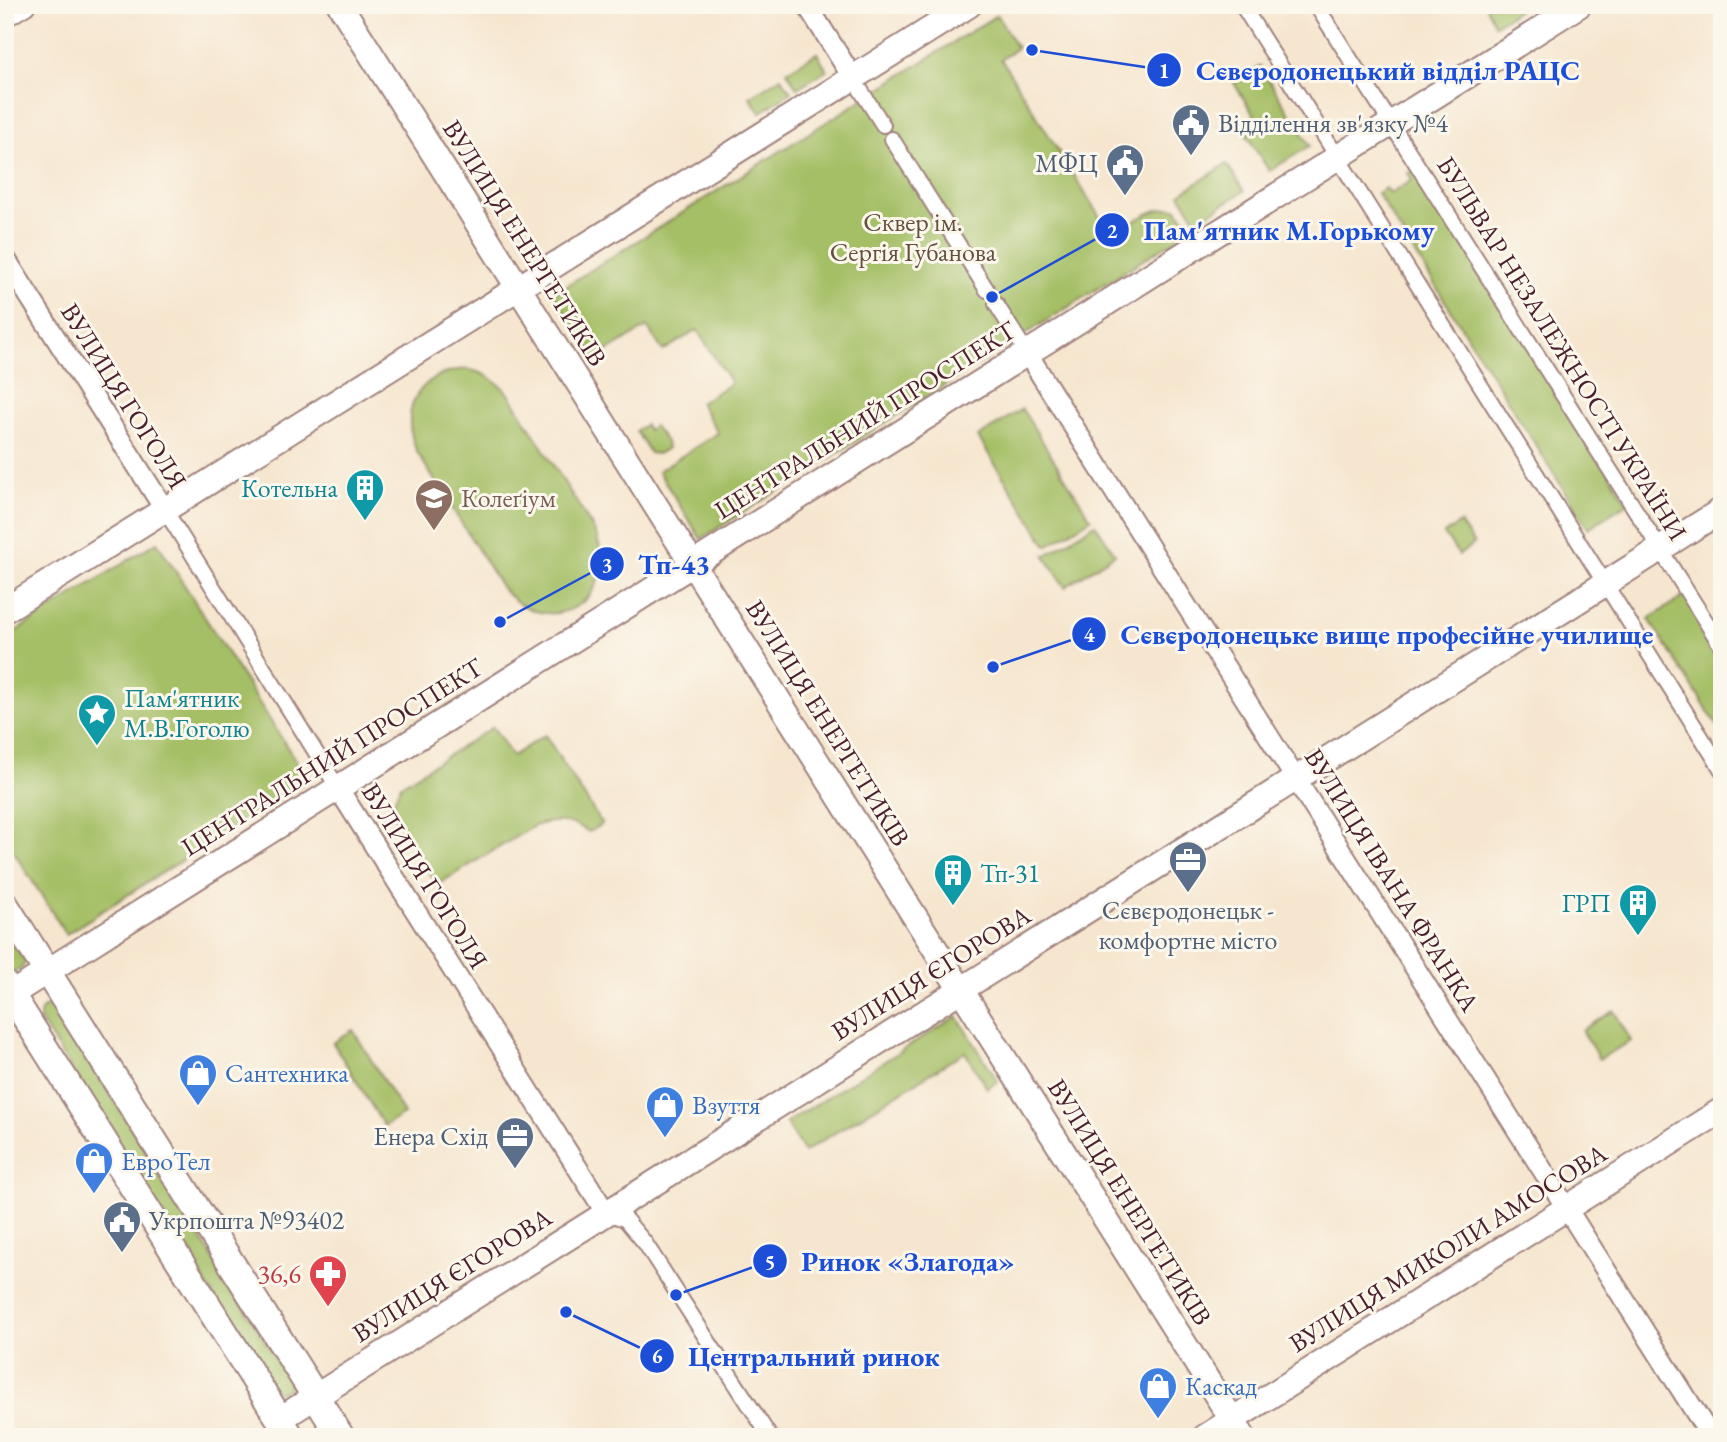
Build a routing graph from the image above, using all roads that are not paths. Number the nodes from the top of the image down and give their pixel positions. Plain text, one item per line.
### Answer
1 (24, 5) edge
2 (340, 5) edge
3 (807, 5) edge
4 (968, 5) edge
5 (1242, 5) edge
6 (1316, 5) edge
7 (1578, 5) edge
8 (5, 18) edge
9 (853, 78) junction
10 (1391, 124) junction
11 (883, 125) dead end
12 (891, 139) dead end
13 (1336, 158) junction
14 (5, 258) edge
15 (518, 288) junction
16 (987, 290) dead end
17 (996, 304) dead end
18 (1027, 353) junction
19 (164, 510) junction
20 (1722, 510) edge
21 (1660, 549) junction
22 (692, 564) junction
23 (1604, 584) junction
24 (5, 610) edge
25 (1722, 647) edge
26 (1722, 770) edge
27 (1296, 778) junction
28 (338, 788) junction
29 (5, 905) edge
30 (48, 971) junction
31 (961, 990) junction
32 (7, 993) edge
33 (1722, 1110) edge
34 (1568, 1208) junction
35 (606, 1213) junction
36 (316, 1396) junction
37 (285, 1428) edge
38 (1238, 1428) edge
39 (341, 1437) edge
40 (770, 1437) edge
41 (1205, 1437) edge
42 (1711, 1437) edge

1 - 8 street
2 - 15 street, ВУЛИЦЯ ЕНЕРГЕТИКІВ
3 - 9 street
4 - 9 street
5 - 13 street
6 - 10 street, БУЛЬВАР НЕЗАЛЕЖНОСТІ УКРАЇНИ
7 - 10 street, ЦЕНТРАЛЬНИЙ ПРОСПЕКТ
9 - 11 street
9 - 15 street
10 - 13 street, ЦЕНТРАЛЬНИЙ ПРОСПЕКТ
10 - 21 street, БУЛЬВАР НЕЗАЛЕЖНОСТІ УКРАЇНИ
12 - 16 street
13 - 18 street, ЦЕНТРАЛЬНИЙ ПРОСПЕКТ
13 - 23 street
14 - 19 street, ВУЛИЦЯ ГОГОЛЯ
15 - 19 street
15 - 22 street, ВУЛИЦЯ ЕНЕРГЕТИКІВ
17 - 18 street
18 - 22 street, ЦЕНТРАЛЬНИЙ ПРОСПЕКТ
18 - 27 street, ВУЛИЦЯ ІВАНА ФРАНКА
19 - 24 street
19 - 28 street, ВУЛИЦЯ ГОГОЛЯ
20 - 21 street, ВУЛИЦЯ ЄГОРОВА
21 - 23 street, ВУЛИЦЯ ЄГОРОВА
21 - 25 street, БУЛЬВАР НЕЗАЛЕЖНОСТІ УКРАЇНИ
22 - 28 street, ЦЕНТРАЛЬНИЙ ПРОСПЕКТ
22 - 31 street, ВУЛИЦЯ ЕНЕРГЕТИКІВ
23 - 26 street
23 - 27 street, ВУЛИЦЯ ЄГОРОВА
27 - 31 street, ВУЛИЦЯ ЄГОРОВА
27 - 34 street, ВУЛИЦЯ ІВАНА ФРАНКА
28 - 30 street, ЦЕНТРАЛЬНИЙ ПРОСПЕКТ
28 - 35 street, ВУЛИЦЯ ГОГОЛЯ
29 - 30 main road
30 - 32 street, ЦЕНТРАЛЬНИЙ ПРОСПЕКТ
30 - 36 main road
31 - 35 street, ВУЛИЦЯ ЄГОРОВА
31 - 38 street, ВУЛИЦЯ ЕНЕРГЕТИКІВ
32 - 37 main road
33 - 34 street, ВУЛИЦЯ МИКОЛИ АМОСОВА
34 - 38 street, ВУЛИЦЯ МИКОЛИ АМОСОВА
34 - 42 street, ВУЛИЦЯ ІВАНА ФРАНКА
35 - 36 street, ВУЛИЦЯ ЄГОРОВА
35 - 40 street, ВУЛИЦЯ ГОГОЛЯ
36 - 37 street, ВУЛИЦЯ ЄГОРОВА
36 - 39 main road
38 - 41 street, ВУЛИЦЯ МИКОЛИ АМОСОВА

